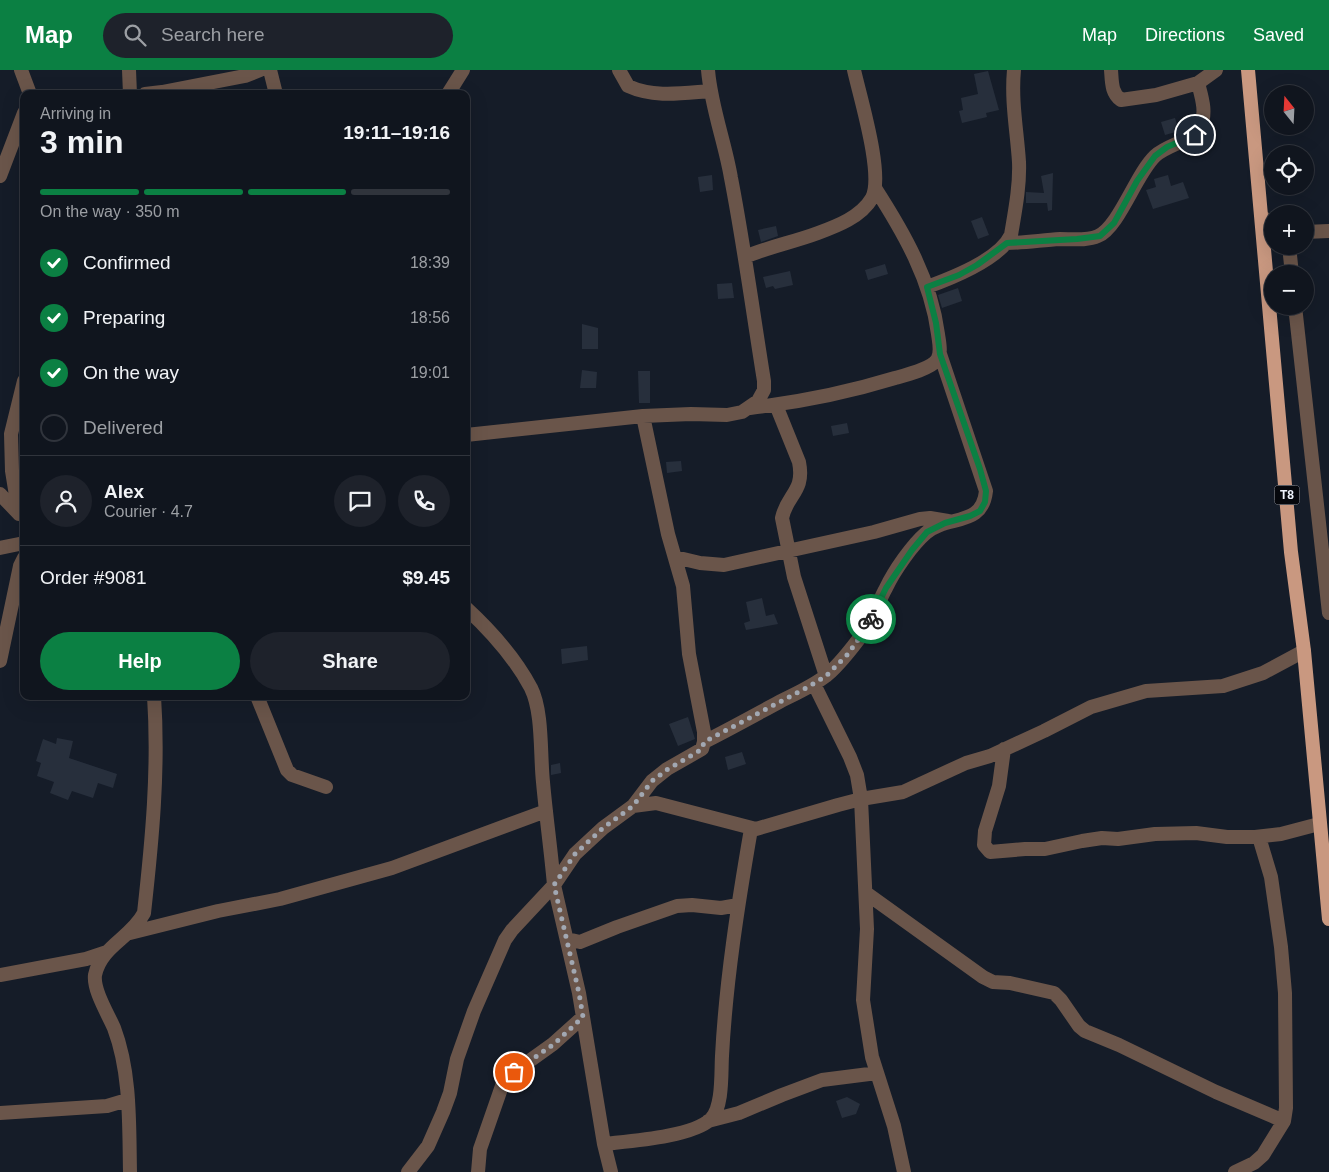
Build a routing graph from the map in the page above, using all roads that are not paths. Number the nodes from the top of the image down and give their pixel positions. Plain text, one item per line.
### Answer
1 (21, 70) edge
2 (130, 70) edge
3 (260, 70) edge
4 (270, 70) edge
5 (463, 70) edge
6 (619, 70) edge
7 (708, 70) edge
8 (854, 70) edge
9 (1014, 70) edge
10 (1111, 70) edge
11 (1216, 70) edge
12 (1248, 70) edge
13 (1198, 83) junction
14 (28, 90) edge
15 (130, 90) edge
16 (172, 90) edge
17 (275, 90) edge
18 (450, 90) edge
19 (710, 91) junction
20 (20, 124) edge
21 (0, 176) edge
22 (875, 188) junction
23 (1265, 205) edge
24 (1329, 231) edge
25 (1314, 232) edge
26 (1007, 243) junction
27 (1270, 255) edge
28 (745, 257) junction
29 (927, 287) junction
30 (1296, 315) edge
31 (940, 354) junction
32 (20, 397) edge
33 (776, 405) junction
34 (750, 408) junction
35 (644, 416) junction
36 (470, 435) edge
37 (0, 494) edge
38 (20, 510) edge
39 (20, 514) edge
40 (955, 521) junction
41 (20, 544) edge
42 (0, 548) edge
43 (789, 550) junction
44 (1326, 551) edge
45 (676, 557) junction
46 (20, 566) edge
47 (470, 612) edge
48 (1329, 613) edge
49 (1304, 651) junction
50 (0, 661) edge
51 (826, 676) junction
52 (814, 684) junction
53 (154, 700) edge
54 (259, 700) edge
55 (704, 742) junction
56 (1004, 749) junction
57 (326, 787) dead end
58 (861, 799) junction
59 (633, 806) junction
60 (546, 811) junction
61 (1319, 824) junction
62 (751, 829) junction
63 (1259, 837) junction
64 (554, 885) junction
65 (866, 893) junction
66 (738, 905) junction
67 (1329, 919) edge
68 (128, 934) junction
69 (567, 939) junction
70 (107, 952) junction
71 (0, 975) edge
72 (583, 1017) junction
73 (877, 1072) junction
74 (127, 1100) junction
75 (0, 1114) edge
76 (708, 1121) junction
77 (1284, 1121) junction
78 (604, 1144) junction
79 (130, 1172) edge
80 (408, 1172) edge
81 (478, 1172) edge
82 (611, 1172) edge
83 (904, 1172) edge
84 (1234, 1172) edge

1 - 14 street
2 - 15 street
3 - 16 street
4 - 17 street
5 - 18 street
6 - 19 street
7 - 19 street
8 - 22 street
9 - 26 street
10 - 13 street
11 - 13 street
12 - 23 highway, T8
13 - 26 street
19 - 28 street
20 - 21 street
22 - 28 street
22 - 29 street
24 - 25 street
26 - 29 street
27 - 49 highway, T8
28 - 34 street
29 - 31 street
30 - 44 street
31 - 33 street
31 - 40 street
32 - 38 street
33 - 34 street
33 - 43 street
34 - 35 street
35 - 36 street
35 - 45 street
37 - 39 street
40 - 43 street
40 - 51 street
41 - 42 street
43 - 45 street
43 - 51 street
44 - 48 street
45 - 55 street
46 - 50 street
47 - 60 street
49 - 56 street
49 - 61 highway, T8
51 - 52 street
52 - 55 street
52 - 58 street
53 - 68 street
54 - 57 street
55 - 59 street
56 - 58 street
56 - 63 street
58 - 62 street
58 - 65 street
59 - 62 street
59 - 64 street
60 - 64 street
60 - 68 street
61 - 63 street
61 - 67 highway, T8
62 - 66 street
63 - 77 street
64 - 69 street
64 - 80 street
65 - 73 street
65 - 77 street
66 - 69 street
66 - 76 street
68 - 70 street
69 - 72 street
70 - 71 street
70 - 74 street
72 - 78 street
72 - 81 street
73 - 76 street
73 - 83 street
74 - 75 street
74 - 79 street
76 - 78 street
77 - 84 street
78 - 82 street

